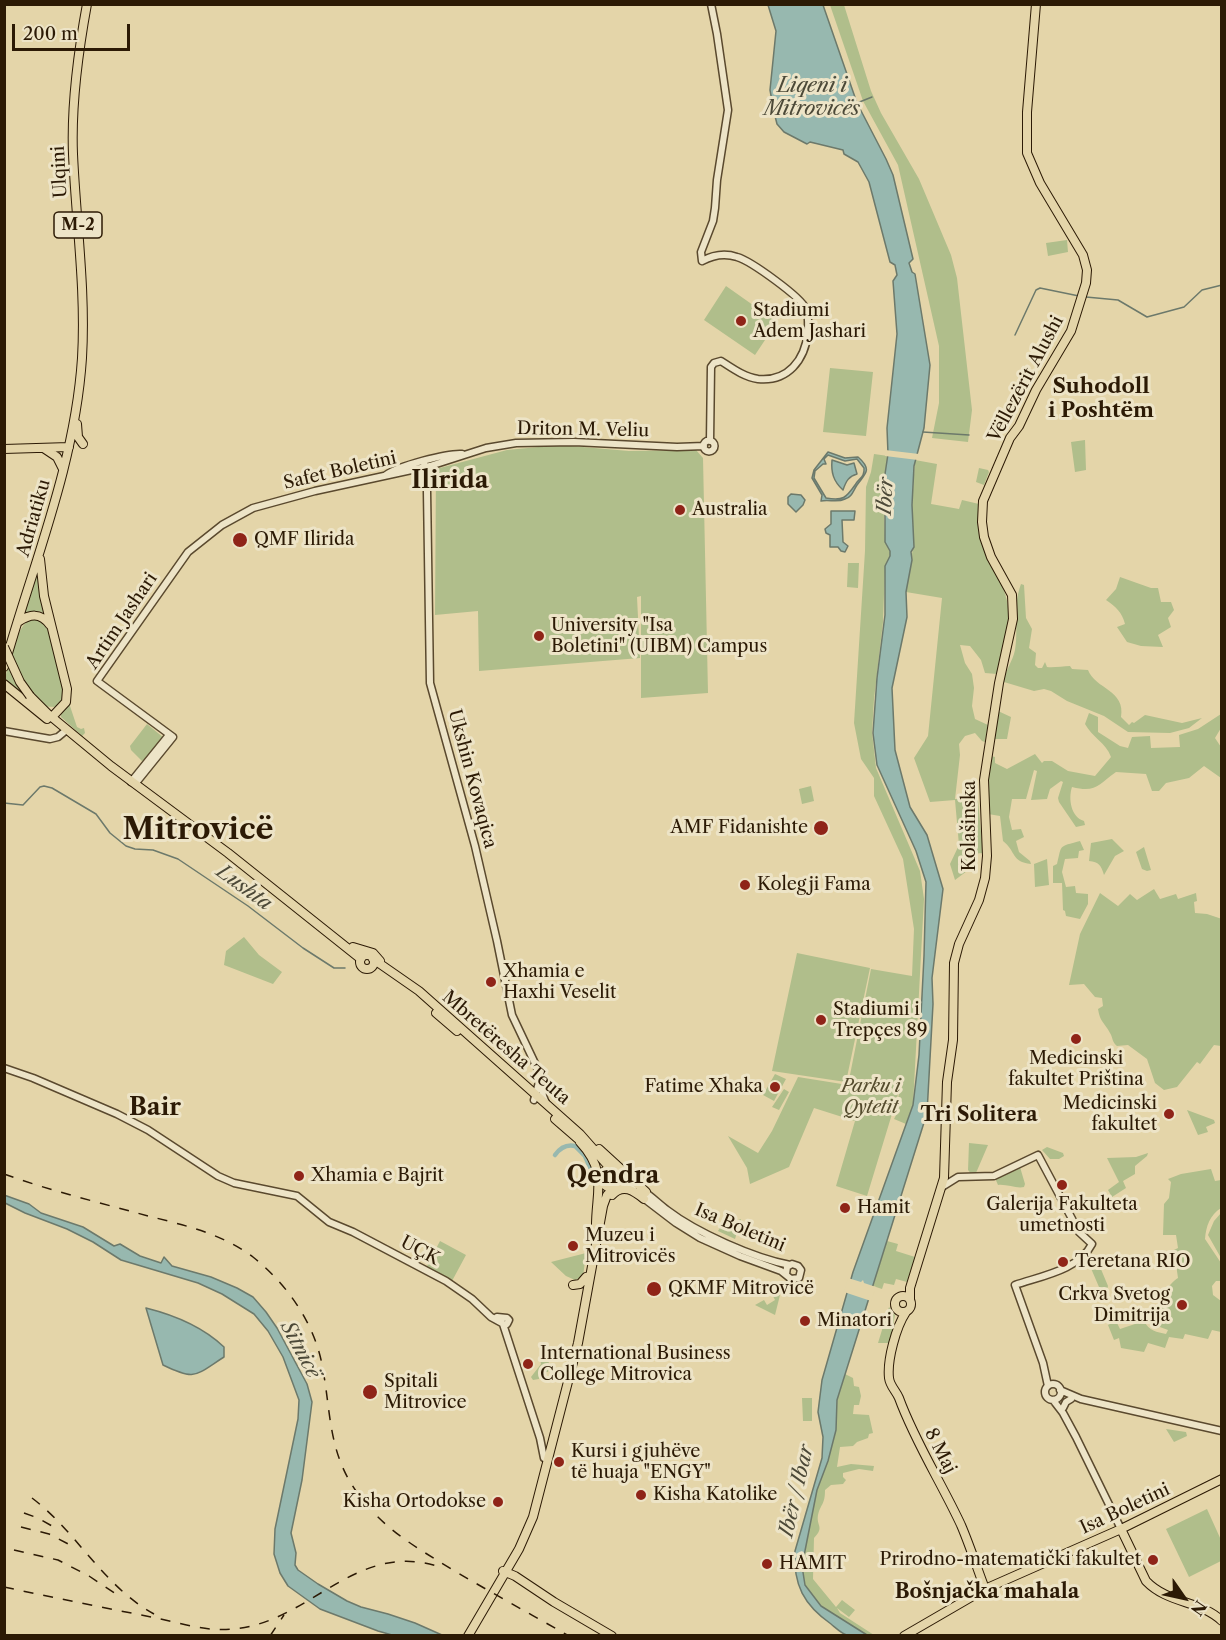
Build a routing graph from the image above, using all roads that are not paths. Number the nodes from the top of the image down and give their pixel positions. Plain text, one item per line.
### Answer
1 (87, 4) edge
2 (711, 4) edge
3 (1036, 4) edge
4 (76, 415) junction
5 (73, 429) junction
6 (83, 444) dead end
7 (48, 448) junction
8 (4, 449) edge
9 (68, 449) junction
10 (427, 463) junction
11 (63, 470) junction
12 (260, 506) joint
13 (39, 555) junction
14 (1012, 595) joint
15 (18, 622) junction
16 (52, 627) junction
17 (4, 647) edge
18 (4, 667) edge
19 (6, 686) edge
20 (61, 708) junction
21 (52, 717) junction
22 (64, 729) junction
23 (4, 731) edge
24 (87, 744) junction
25 (111, 766) junction
26 (134, 781) junction
27 (358, 954) junction
28 (372, 963) junction
29 (400, 976) junction
30 (537, 1066) junction
31 (4, 1068) edge
32 (539, 1083) junction
33 (525, 1085) junction
34 (535, 1098) junction
35 (546, 1104) junction
36 (575, 1137) junction
37 (585, 1139) junction
38 (613, 1149) dead end
39 (603, 1153) junction
40 (945, 1168) junction
41 (607, 1170) junction
42 (621, 1175) junction
43 (958, 1177) junction
44 (605, 1185) junction
45 (617, 1186) junction
46 (942, 1187) junction
47 (645, 1196) junction
48 (597, 1230) junction
49 (790, 1265) junction
50 (786, 1274) junction
51 (586, 1277) junction
52 (573, 1285) dead end
53 (906, 1298) junction
54 (896, 1309) junction
55 (906, 1312) junction
56 (899, 1323) junction
57 (1045, 1368) junction
58 (1048, 1386) junction
59 (1057, 1394) junction
60 (1071, 1399) junction
61 (1081, 1399) junction
62 (1063, 1411) junction
63 (1221, 1431) edge
64 (552, 1437) junction
65 (540, 1438) junction
66 (544, 1458) junction
67 (1221, 1479) edge
68 (1121, 1529) junction
69 (506, 1575) junction
70 (985, 1589) junction
71 (491, 1592) junction
72 (1221, 1621) edge
73 (463, 1635) edge
74 (468, 1635) edge
75 (612, 1635) edge
76 (904, 1635) edge

1 - 4 main road, Ulqini / M-2
2 - 10 street, Driton M. Veliu
3 - 14 main road, Vëllezërit Alushi
4 - 5 main road, Ulqini / M-2
4 - 6 main road
5 - 7 main road
5 - 9 main road, Ulqini / M-2
7 - 8 main road
7 - 9 main road
7 - 11 main road
9 - 11 main road, Adriatiku / M-2
10 - 12 street, Safet Boletini
10 - 30 street, Ukshin Kovaqica
11 - 13 main road, Adriatiku / M-2
12 - 26 street, Artim Jashari
13 - 15 main road, Adriatiku / M-2
13 - 16 main road
14 - 40 main road, Kolašinska
15 - 16 main road
15 - 18 main road, Adriatiku / M-2
16 - 20 main road
17 - 21 main road, bridge
19 - 22 main road
20 - 21 main road
20 - 22 main road
21 - 22 main road
22 - 23 street
22 - 24 main road
22 - 25 main road
24 - 25 main road
24 - 26 main road
25 - 26 main road
26 - 27 main road
27 - 28 main road
27 - 28 main road
27 - 29 main road
28 - 29 main road, Mbretëresha Teuta
28 - 34 main road, Mbretëresha Teuta
29 - 33 main road, Mbretëresha Teuta
30 - 32 street, Ukshin Kovaqica
30 - 35 street, Ukshin Kovaqica
31 - 65 street, UÇK
32 - 33 street
32 - 34 street, Ukshin Kovaqica
33 - 34 main road, Mbretëresha Teuta
34 - 35 main road, Mbretëresha Teuta
34 - 36 main road, Mbretëresha Teuta
35 - 37 main road, Mbretëresha Teuta
36 - 41 main road, Mbretëresha Teuta
36 - 48 main road
37 - 39 main road
37 - 41 main road, Mbretëresha Teuta
38 - 39 main road
39 - 47 main road
40 - 43 street
40 - 46 main road, Kolašinska
41 - 42 main road
41 - 44 main road
42 - 45 main road
42 - 47 street, Isa Boletini
43 - 46 street
43 - 57 street
44 - 45 main road
44 - 48 main road
45 - 47 street, Isa Boletini
45 - 48 main road
46 - 53 main road, Kolašinska
47 - 48 main road
47 - 49 street, Isa Boletini
47 - 50 street, Isa Boletini
48 - 51 main road
48 - 64 main road
49 - 50 street
49 - 50 street
51 - 52 main road
51 - 64 main road
53 - 54 main road
53 - 55 main road
54 - 55 main road
54 - 56 main road, 8 Maj
55 - 56 main road, 8 Maj
56 - 70 main road, 8 Maj
57 - 58 street
57 - 59 street
58 - 59 street
58 - 59 street
59 - 60 street
59 - 61 street
59 - 62 street
60 - 61 street
60 - 62 street
61 - 63 street
62 - 68 street
64 - 65 street
64 - 66 main road
64 - 69 main road
65 - 66 street
66 - 69 main road
67 - 68 main road, Isa Boletini
68 - 70 main road, Isa Boletini
68 - 72 main road
69 - 71 main road
69 - 75 main road
70 - 76 main road, Isa Boletini
71 - 73 main road
71 - 74 main road

